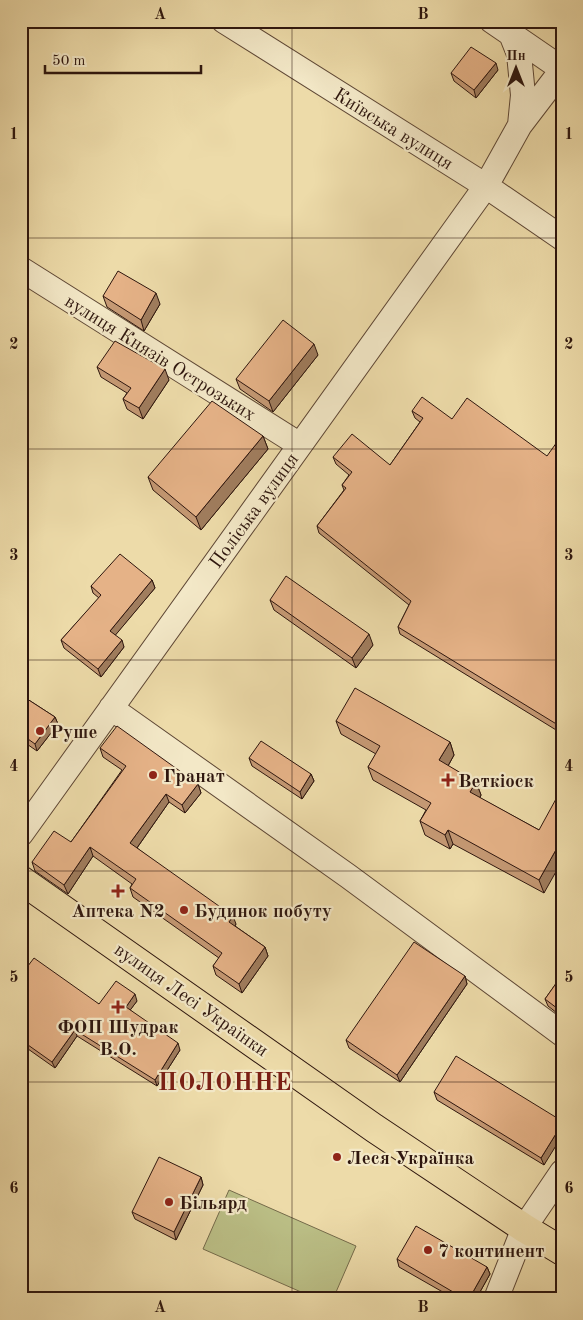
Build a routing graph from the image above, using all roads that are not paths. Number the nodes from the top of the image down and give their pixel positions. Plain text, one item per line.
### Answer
1 (224, 21) edge
2 (502, 28) edge
3 (562, 69) edge
4 (520, 126) junction
5 (486, 186) junction
6 (562, 238) edge
7 (21, 269) edge
8 (300, 445) junction
9 (111, 708) junction
10 (21, 834) edge
11 (23, 885) edge
12 (562, 1034) edge
13 (562, 1172) edge
14 (524, 1228) junction
15 (562, 1251) edge
16 (496, 1299) edge

1 - 5 street, Київська вулиця
2 - 3 street
2 - 4 street
3 - 4 street
4 - 5 street, Поліська вулиця
5 - 6 street, Київська вулиця
5 - 8 street, Поліська вулиця
7 - 8 street, вулиця Князів Острозьких
8 - 9 street, Поліська вулиця
9 - 10 street, Поліська вулиця
9 - 12 street
11 - 14 main road, вулиця Лесі Українки
13 - 14 street
14 - 15 main road, вулиця Лесі Українки
14 - 16 street

